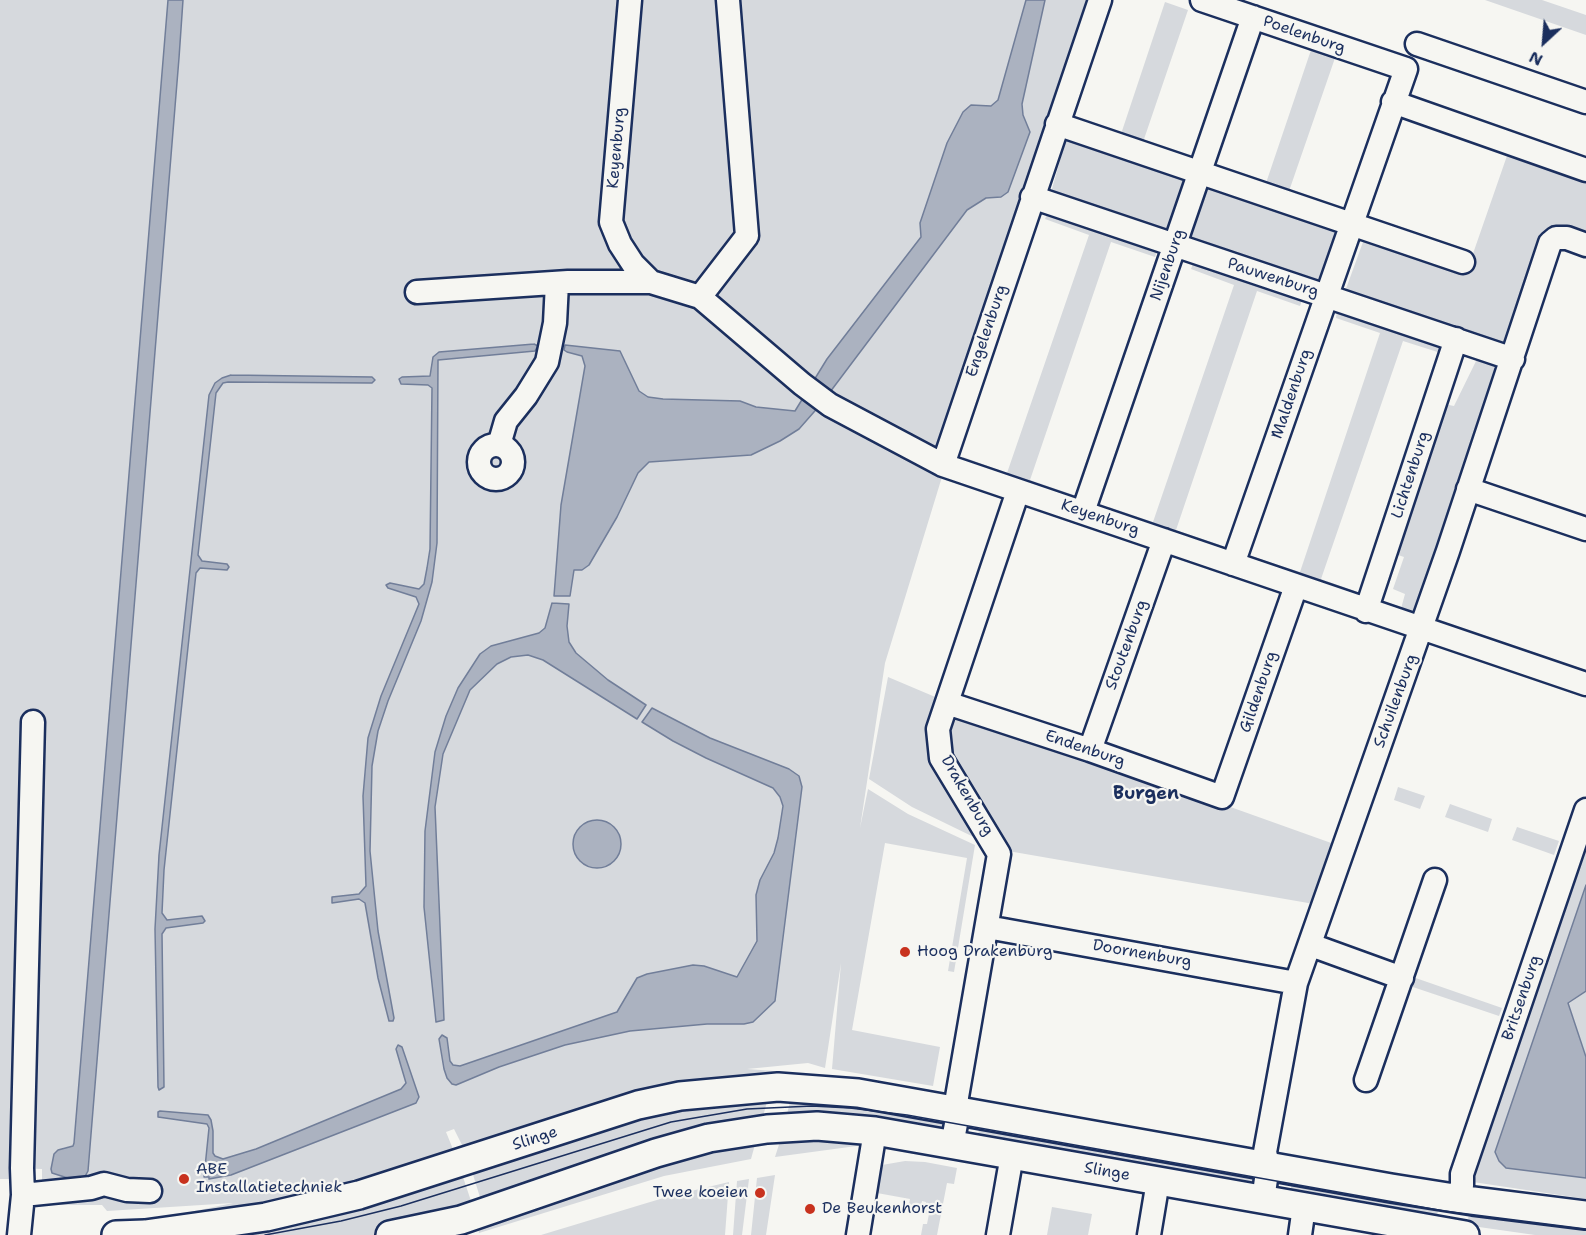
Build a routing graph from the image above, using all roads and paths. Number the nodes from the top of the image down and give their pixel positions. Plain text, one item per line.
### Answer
1 (630, 0) edge
2 (728, 0) edge
3 (1100, 0) edge
4 (1202, 0) edge
5 (1253, 17) junction
6 (1417, 44) dead end
7 (1406, 69) joint
8 (1393, 102) junction
9 (1586, 102) edge
10 (1057, 124) junction
11 (1586, 170) edge
12 (1200, 171) junction
13 (1032, 197) junction
14 (1351, 223) junction
15 (1586, 244) edge
16 (1175, 245) junction
17 (1463, 262) dead end
18 (651, 282) junction
19 (557, 283) junction
20 (417, 292) dead end
21 (1326, 296) junction
22 (699, 297) junction
23 (1456, 339) junction
24 (1513, 359) junction
25 (499, 445) dead end
26 (943, 465) junction
27 (1468, 489) junction
28 (1018, 491) junction
29 (1083, 512) junction
30 (1586, 529) edge
31 (1164, 540) junction
32 (1233, 564) junction
33 (1296, 586) junction
34 (1366, 610) junction
35 (1422, 628) junction
36 (1586, 684) edge
37 (947, 703) junction
38 (33, 722) dead end
39 (1090, 750) junction
40 (1222, 797) joint
41 (1586, 810) edge
42 (1435, 880) dead end
43 (987, 927) junction
44 (1311, 945) junction
45 (1402, 978) junction
46 (1296, 983) junction
47 (1366, 1080) dead end
48 (958, 1110) junction
49 (875, 1131) junction
50 (952, 1145) junction
51 (1012, 1155) junction
52 (1268, 1165) junction
53 (1158, 1181) junction
54 (150, 1191) dead end
55 (1458, 1192) junction
56 (23, 1196) junction
57 (1263, 1200) junction
58 (1304, 1207) junction
59 (1586, 1215) edge
60 (1371, 1227) edge
61 (464, 1228) edge
62 (1458, 1234) edge
63 (19, 1235) edge
64 (116, 1235) edge
65 (390, 1235) edge
66 (858, 1235) edge
67 (998, 1235) edge
68 (1149, 1235) edge
69 (1300, 1235) edge

1 - 18 street, Keyenburg
2 - 22 street
3 - 10 street
4 - 5 street, Poelenburg
5 - 7 street, Poelenburg
5 - 12 street, Nijenburg
6 - 9 street
7 - 8 street, Maldenburg
8 - 11 street
8 - 14 street, Maldenburg
10 - 12 street
10 - 13 street
12 - 14 street
12 - 16 street, Nijenburg
13 - 16 street, Pauwenburg
13 - 26 street, Engelenburg
14 - 17 street
14 - 21 street, Maldenburg
15 - 24 street, Schuilenburg
16 - 21 street, Pauwenburg
16 - 29 street, Nijenburg
18 - 19 street, Keyenburg
18 - 22 street, Keyenburg
19 - 20 street, Keyenburg
19 - 25 street
21 - 23 street, Pauwenburg
21 - 32 street, Maldenburg
22 - 26 street, Keyenburg
23 - 24 street, Pauwenburg
23 - 34 street, Lichtenburg
24 - 27 street, Schuilenburg
26 - 28 street, Keyenburg
27 - 30 street
27 - 35 street, Schuilenburg
28 - 29 street, Keyenburg
28 - 37 street, Drakenburg
29 - 31 street, Keyenburg
31 - 32 street, Keyenburg
31 - 39 street, Stoutenburg
32 - 33 street, Keyenburg
33 - 34 street, Keyenburg
33 - 40 street, Gildenburg
34 - 35 street, Keyenburg
35 - 36 street, Keyenburg
35 - 44 street, Schuilenburg
37 - 39 street, Endenburg
37 - 43 street, Drakenburg
38 - 56 street
39 - 40 street, Endenburg
41 - 55 street, Britsenburg
42 - 45 street
43 - 46 street, Doornenburg
43 - 48 street, Drakenburg
44 - 45 street
44 - 46 street, Schuilenburg
45 - 47 street
46 - 52 street, Schuilenburg
48 - 50 street
48 - 52 main road, Slinge
48 - 64 main road, Slinge
49 - 50 main road, Slinge
49 - 61 main road, Slinge
49 - 66 street
50 - 51 main road, Slinge
51 - 53 main road, Slinge
51 - 67 street
52 - 55 main road, Slinge
52 - 57 street
53 - 57 main road, Slinge
53 - 68 street
54 - 56 street
55 - 59 main road, Slinge
56 - 63 street
57 - 58 main road, Slinge
58 - 60 main road, Slinge
58 - 69 street
60 - 62 main road, Slinge
61 - 65 main road, Slinge

